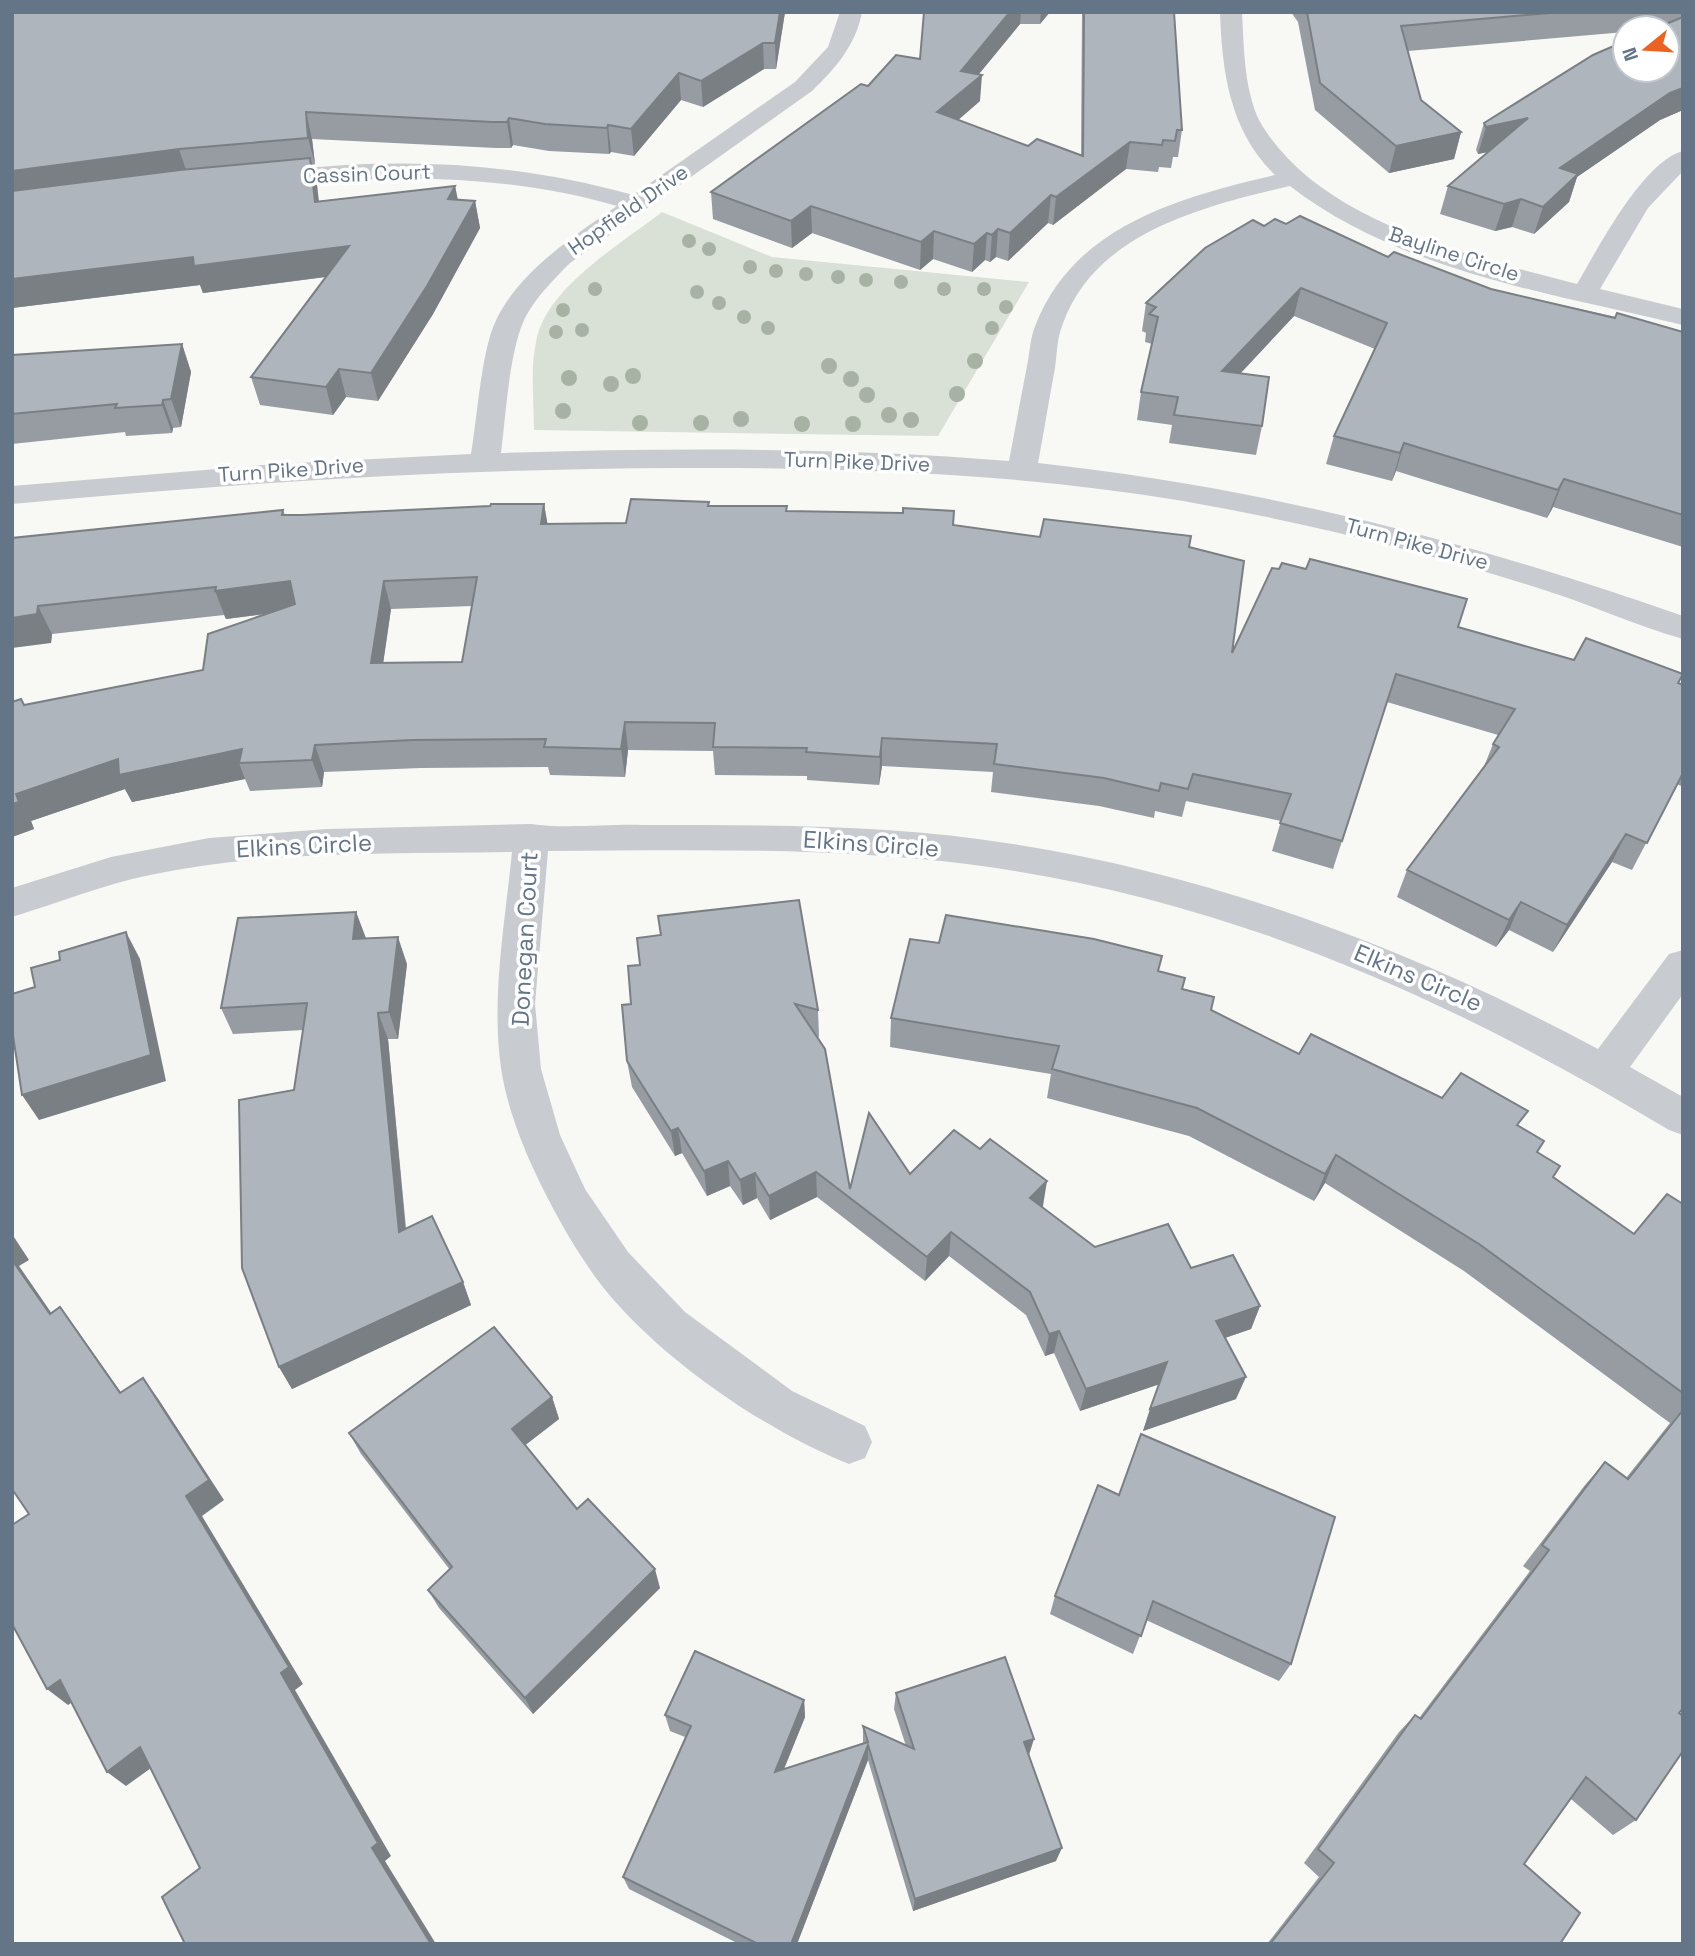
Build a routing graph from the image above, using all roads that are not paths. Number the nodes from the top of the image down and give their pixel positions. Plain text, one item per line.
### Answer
1 (851, 12) edge
2 (1231, 12) edge
3 (1683, 158) edge
4 (1294, 178) junction
5 (242, 182) edge
6 (636, 204) junction
7 (1586, 292) junction
8 (1683, 317) edge
9 (485, 461) junction
10 (1022, 471) junction
11 (12, 495) edge
12 (1683, 628) edge
13 (531, 838) junction
14 (12, 903) edge
15 (1683, 965) edge
16 (1605, 1070) junction
17 (1683, 1118) edge
18 (849, 1442) dead end

1 - 6 street, Hopfield Drive
2 - 4 street, Bayline Circle
3 - 7 street
4 - 7 street, Bayline Circle
4 - 10 street
5 - 6 street, Cassin Court
6 - 9 street, Hopfield Drive
7 - 8 street, Bayline Circle
9 - 10 street, Turn Pike Drive
9 - 11 street, Turn Pike Drive
10 - 12 street, Turn Pike Drive
13 - 14 street, Elkins Circle
13 - 16 street, Elkins Circle
13 - 18 street, Donegan Court
15 - 16 street
16 - 17 street, Elkins Circle

